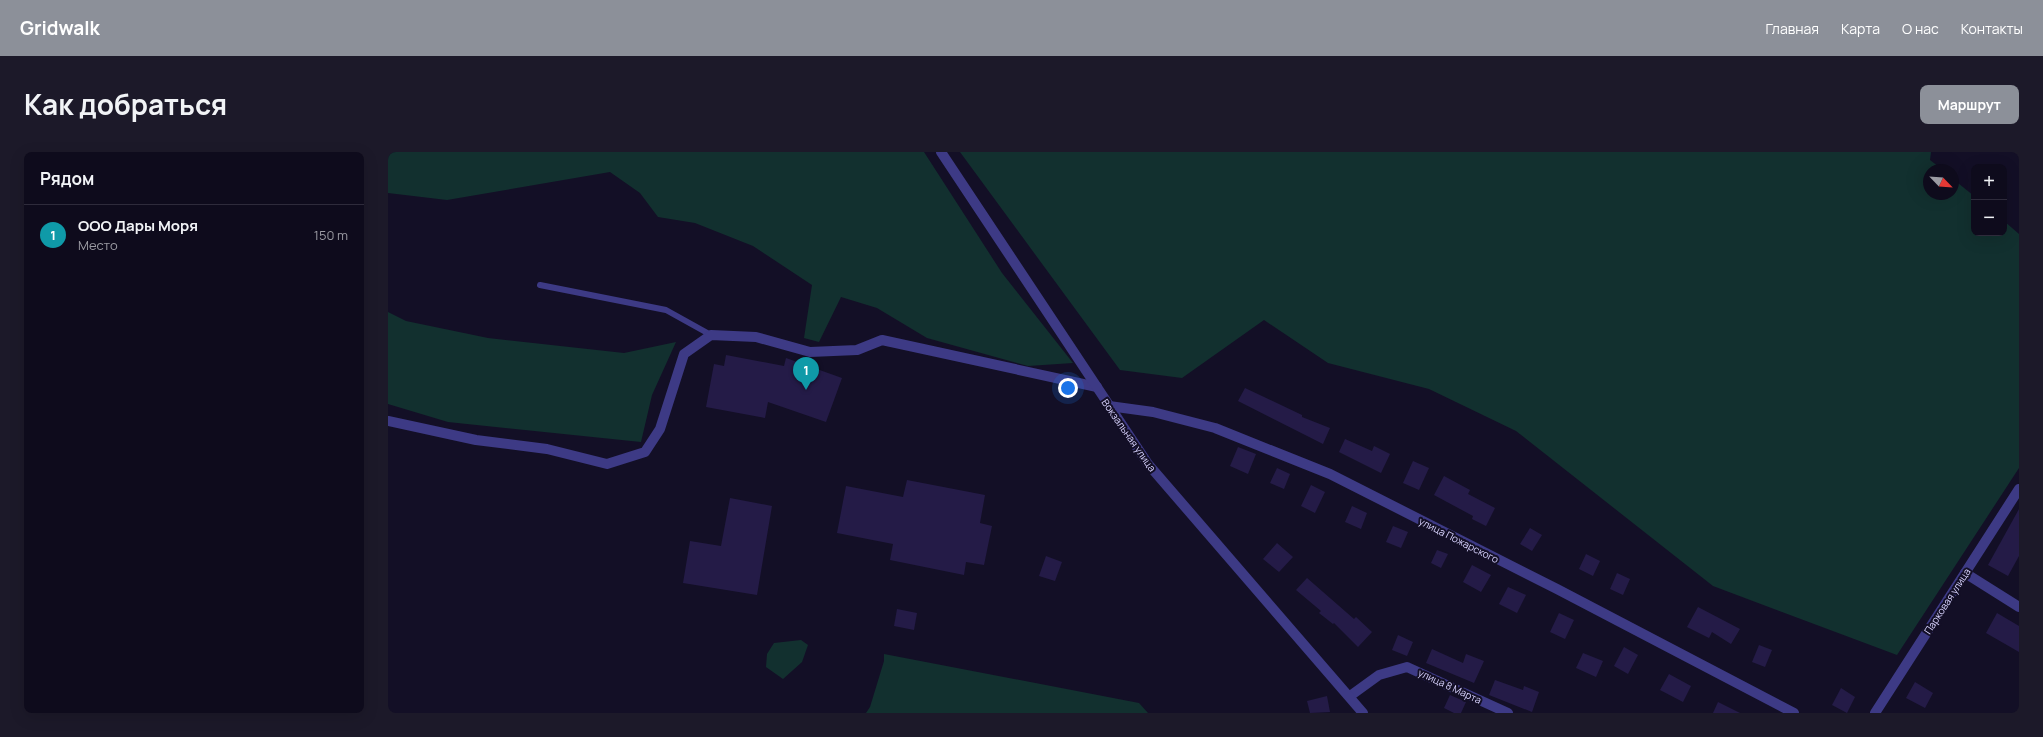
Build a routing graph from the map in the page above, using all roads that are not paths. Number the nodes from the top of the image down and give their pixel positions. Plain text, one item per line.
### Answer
1 (941, 152) edge
2 (540, 285) dead end
3 (711, 335) junction
4 (1096, 387) junction
5 (1109, 406) junction
6 (388, 422) edge
7 (2019, 489) edge
8 (1965, 573) junction
9 (2019, 607) edge
10 (1350, 696) junction
11 (1363, 713) edge
12 (1508, 713) edge
13 (1794, 713) edge
14 (1875, 713) edge

1 - 4 street, Вокзальная улица
2 - 3 lane
3 - 4 street
3 - 6 street
4 - 5 street, Вокзальная улица
5 - 10 street, Вокзальная улица
5 - 13 street, улица Пожарского
7 - 8 street, Парковая улица
8 - 9 street
8 - 14 street, Парковая улица
10 - 11 street, Вокзальная улица
10 - 12 street, улица 8 Марта

